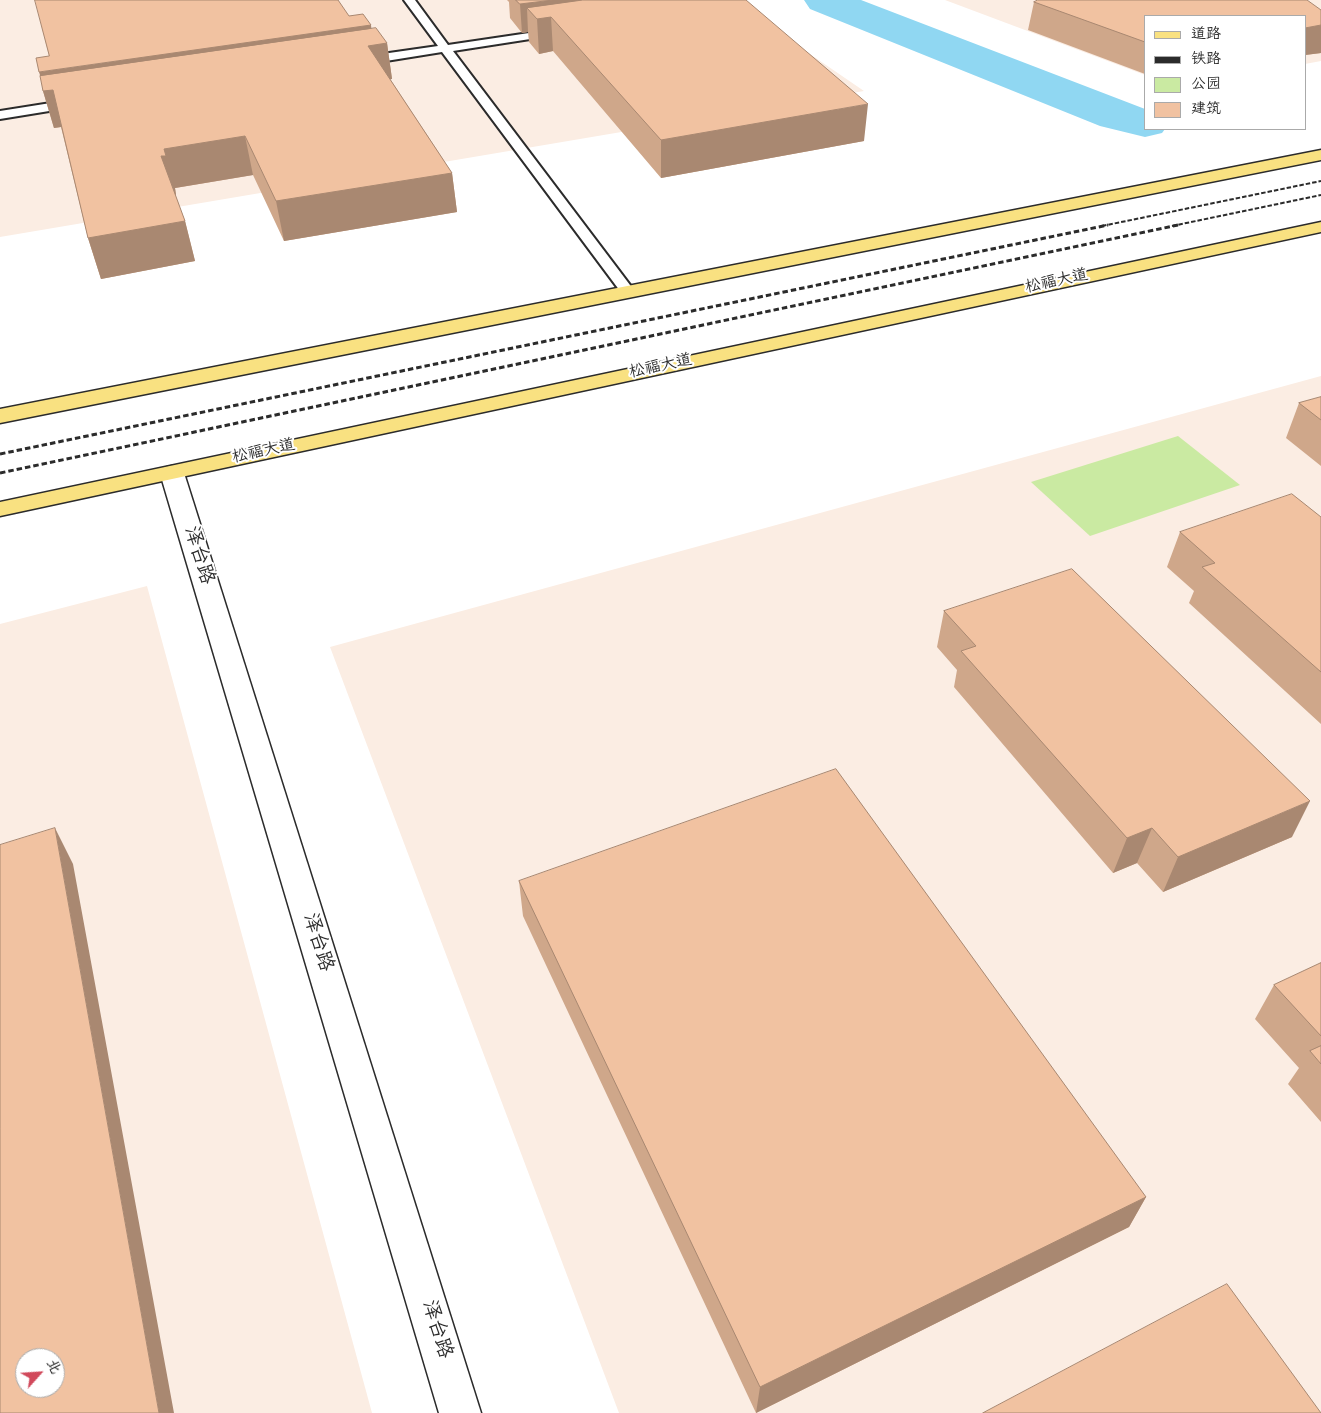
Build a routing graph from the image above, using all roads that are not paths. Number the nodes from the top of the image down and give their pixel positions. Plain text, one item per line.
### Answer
1 (409, 0) edge
2 (571, 30) edge
3 (446, 49) junction
4 (349, 63) edge
5 (87, 102) edge
6 (0, 114) edge
7 (1321, 155) edge
8 (1321, 227) edge
9 (628, 292) junction
10 (0, 416) edge
11 (172, 473) junction
12 (0, 509) edge
13 (460, 1413) edge

1 - 3 lane
2 - 3 lane
3 - 4 lane
3 - 9 lane
5 - 6 lane
7 - 9 main road
8 - 11 main road, 松福大道
9 - 10 main road
11 - 12 main road, 松福大道
11 - 13 street, 泽台路

